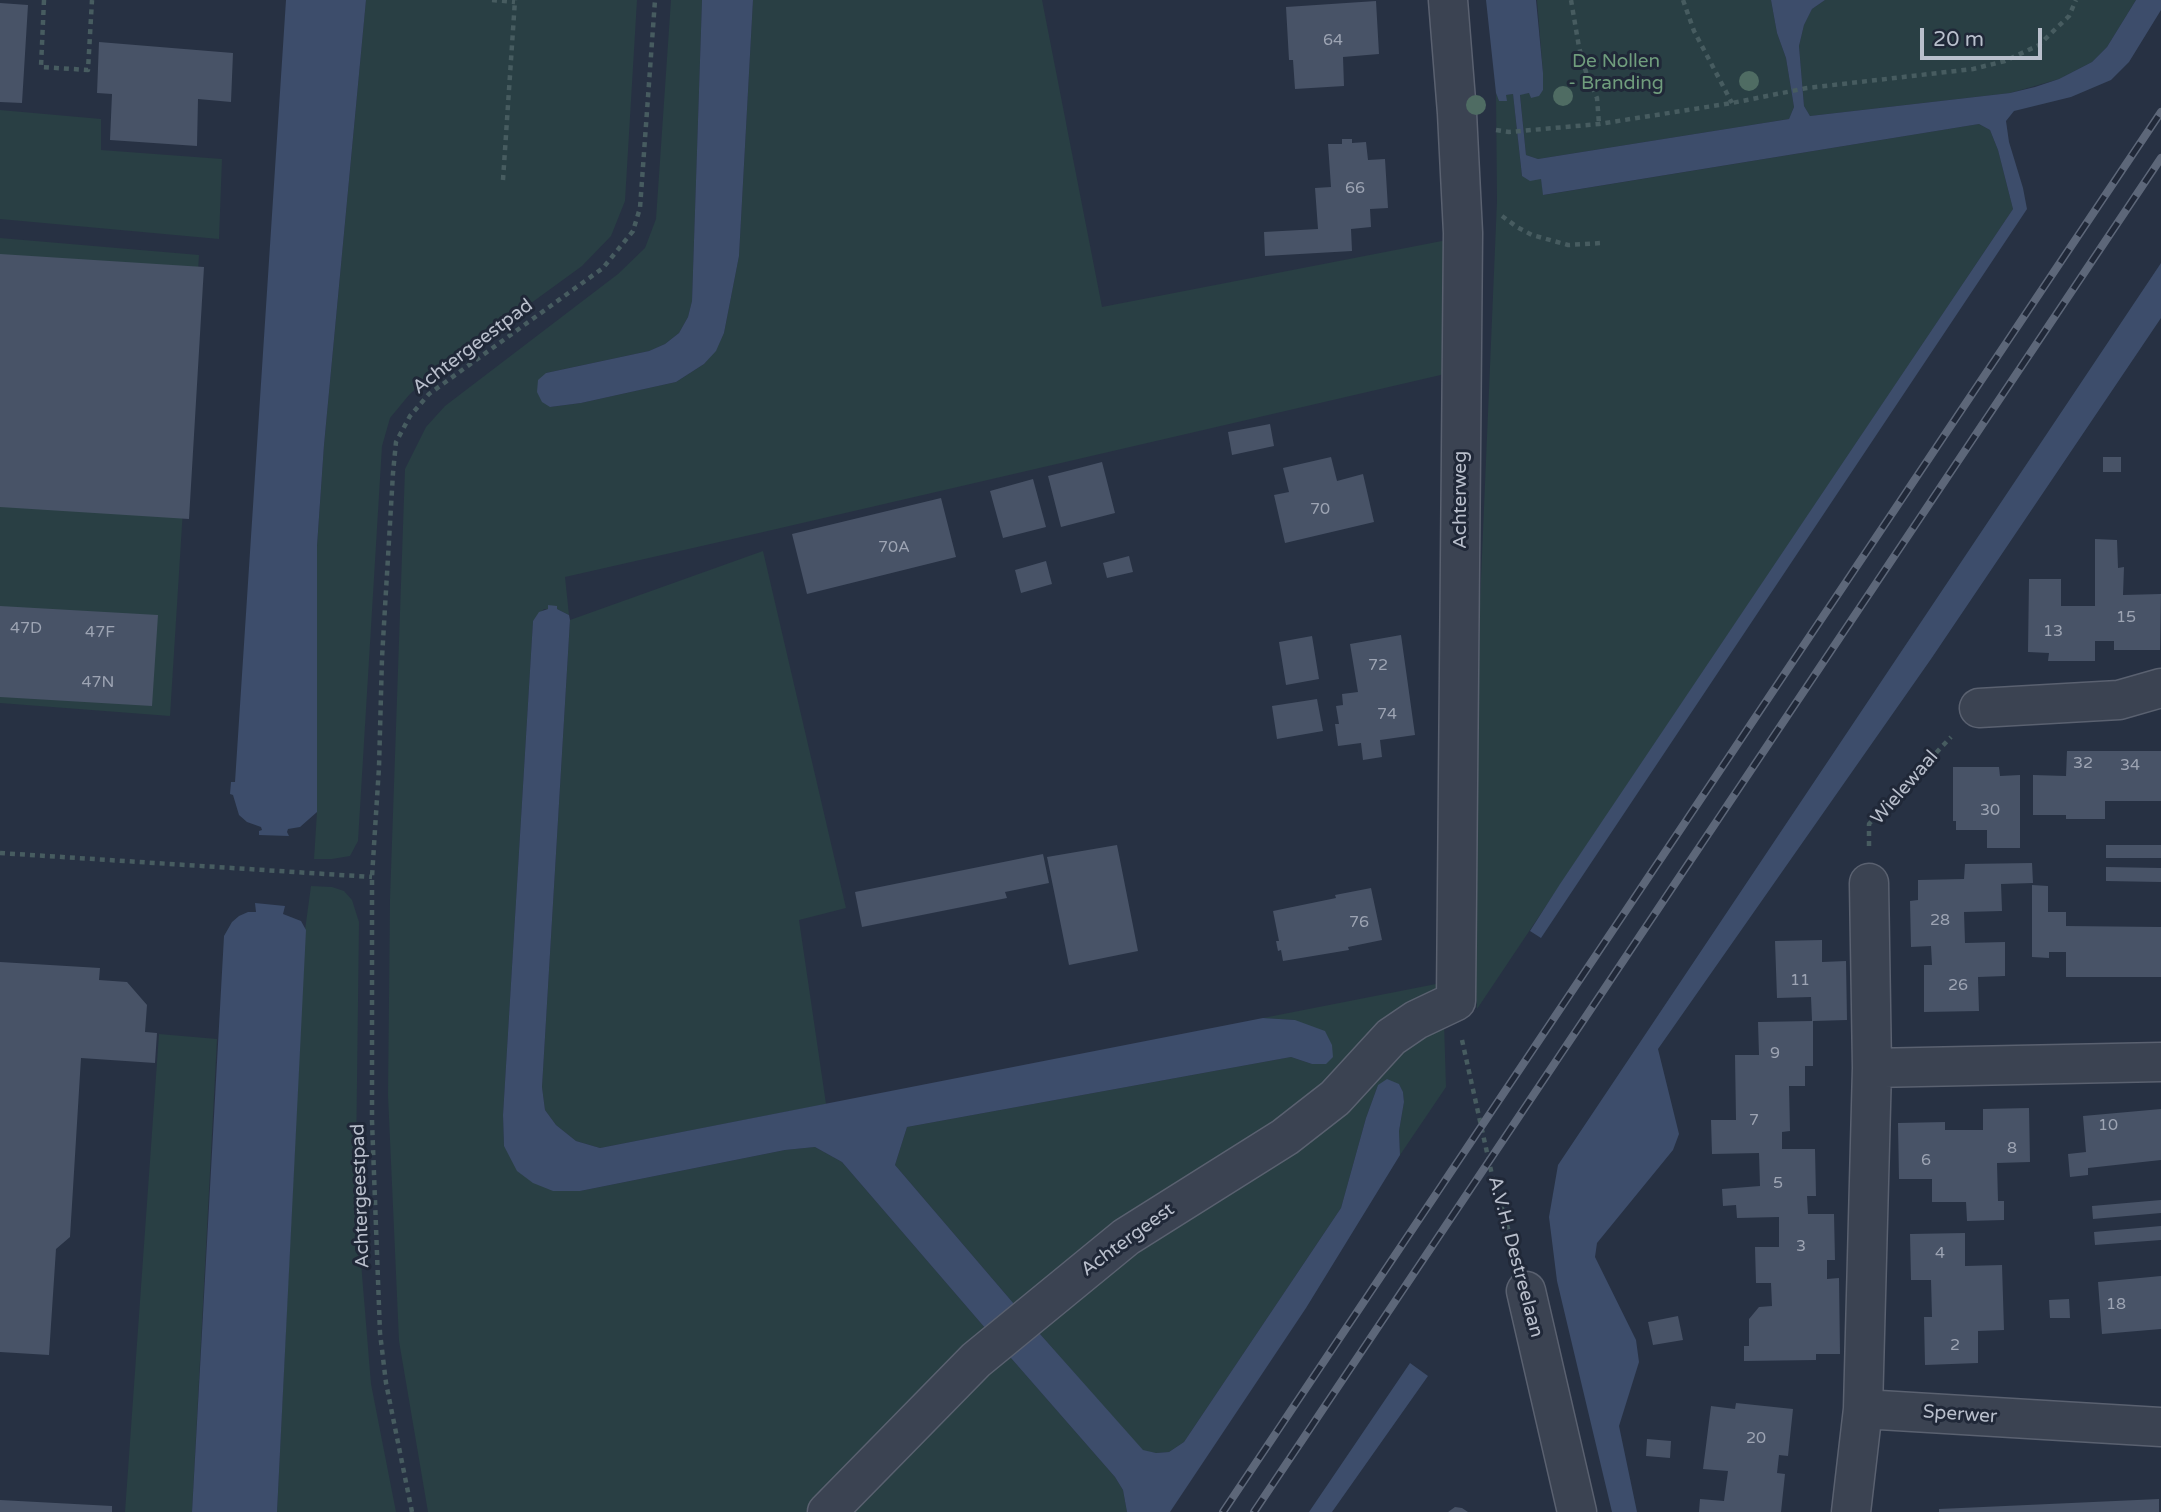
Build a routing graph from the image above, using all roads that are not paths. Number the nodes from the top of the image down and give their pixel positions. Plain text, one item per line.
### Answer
1 (1448, 0) edge
2 (2161, 688) edge
3 (1979, 708) road end
4 (1869, 883) road end
5 (1456, 1001) joint
6 (2161, 1062) edge
7 (1872, 1068) junction
8 (1526, 1291) road end
9 (1863, 1409) junction
10 (2161, 1427) edge
11 (827, 1512) edge
12 (1577, 1512) edge
13 (1851, 1512) edge

1 - 5 street, Achterweg
2 - 3 street
4 - 7 street
5 - 11 street, Achtergeest
6 - 7 street
7 - 9 street
8 - 12 street, A.V.H. Destreelaan
9 - 10 street, Sperwer
9 - 13 street

